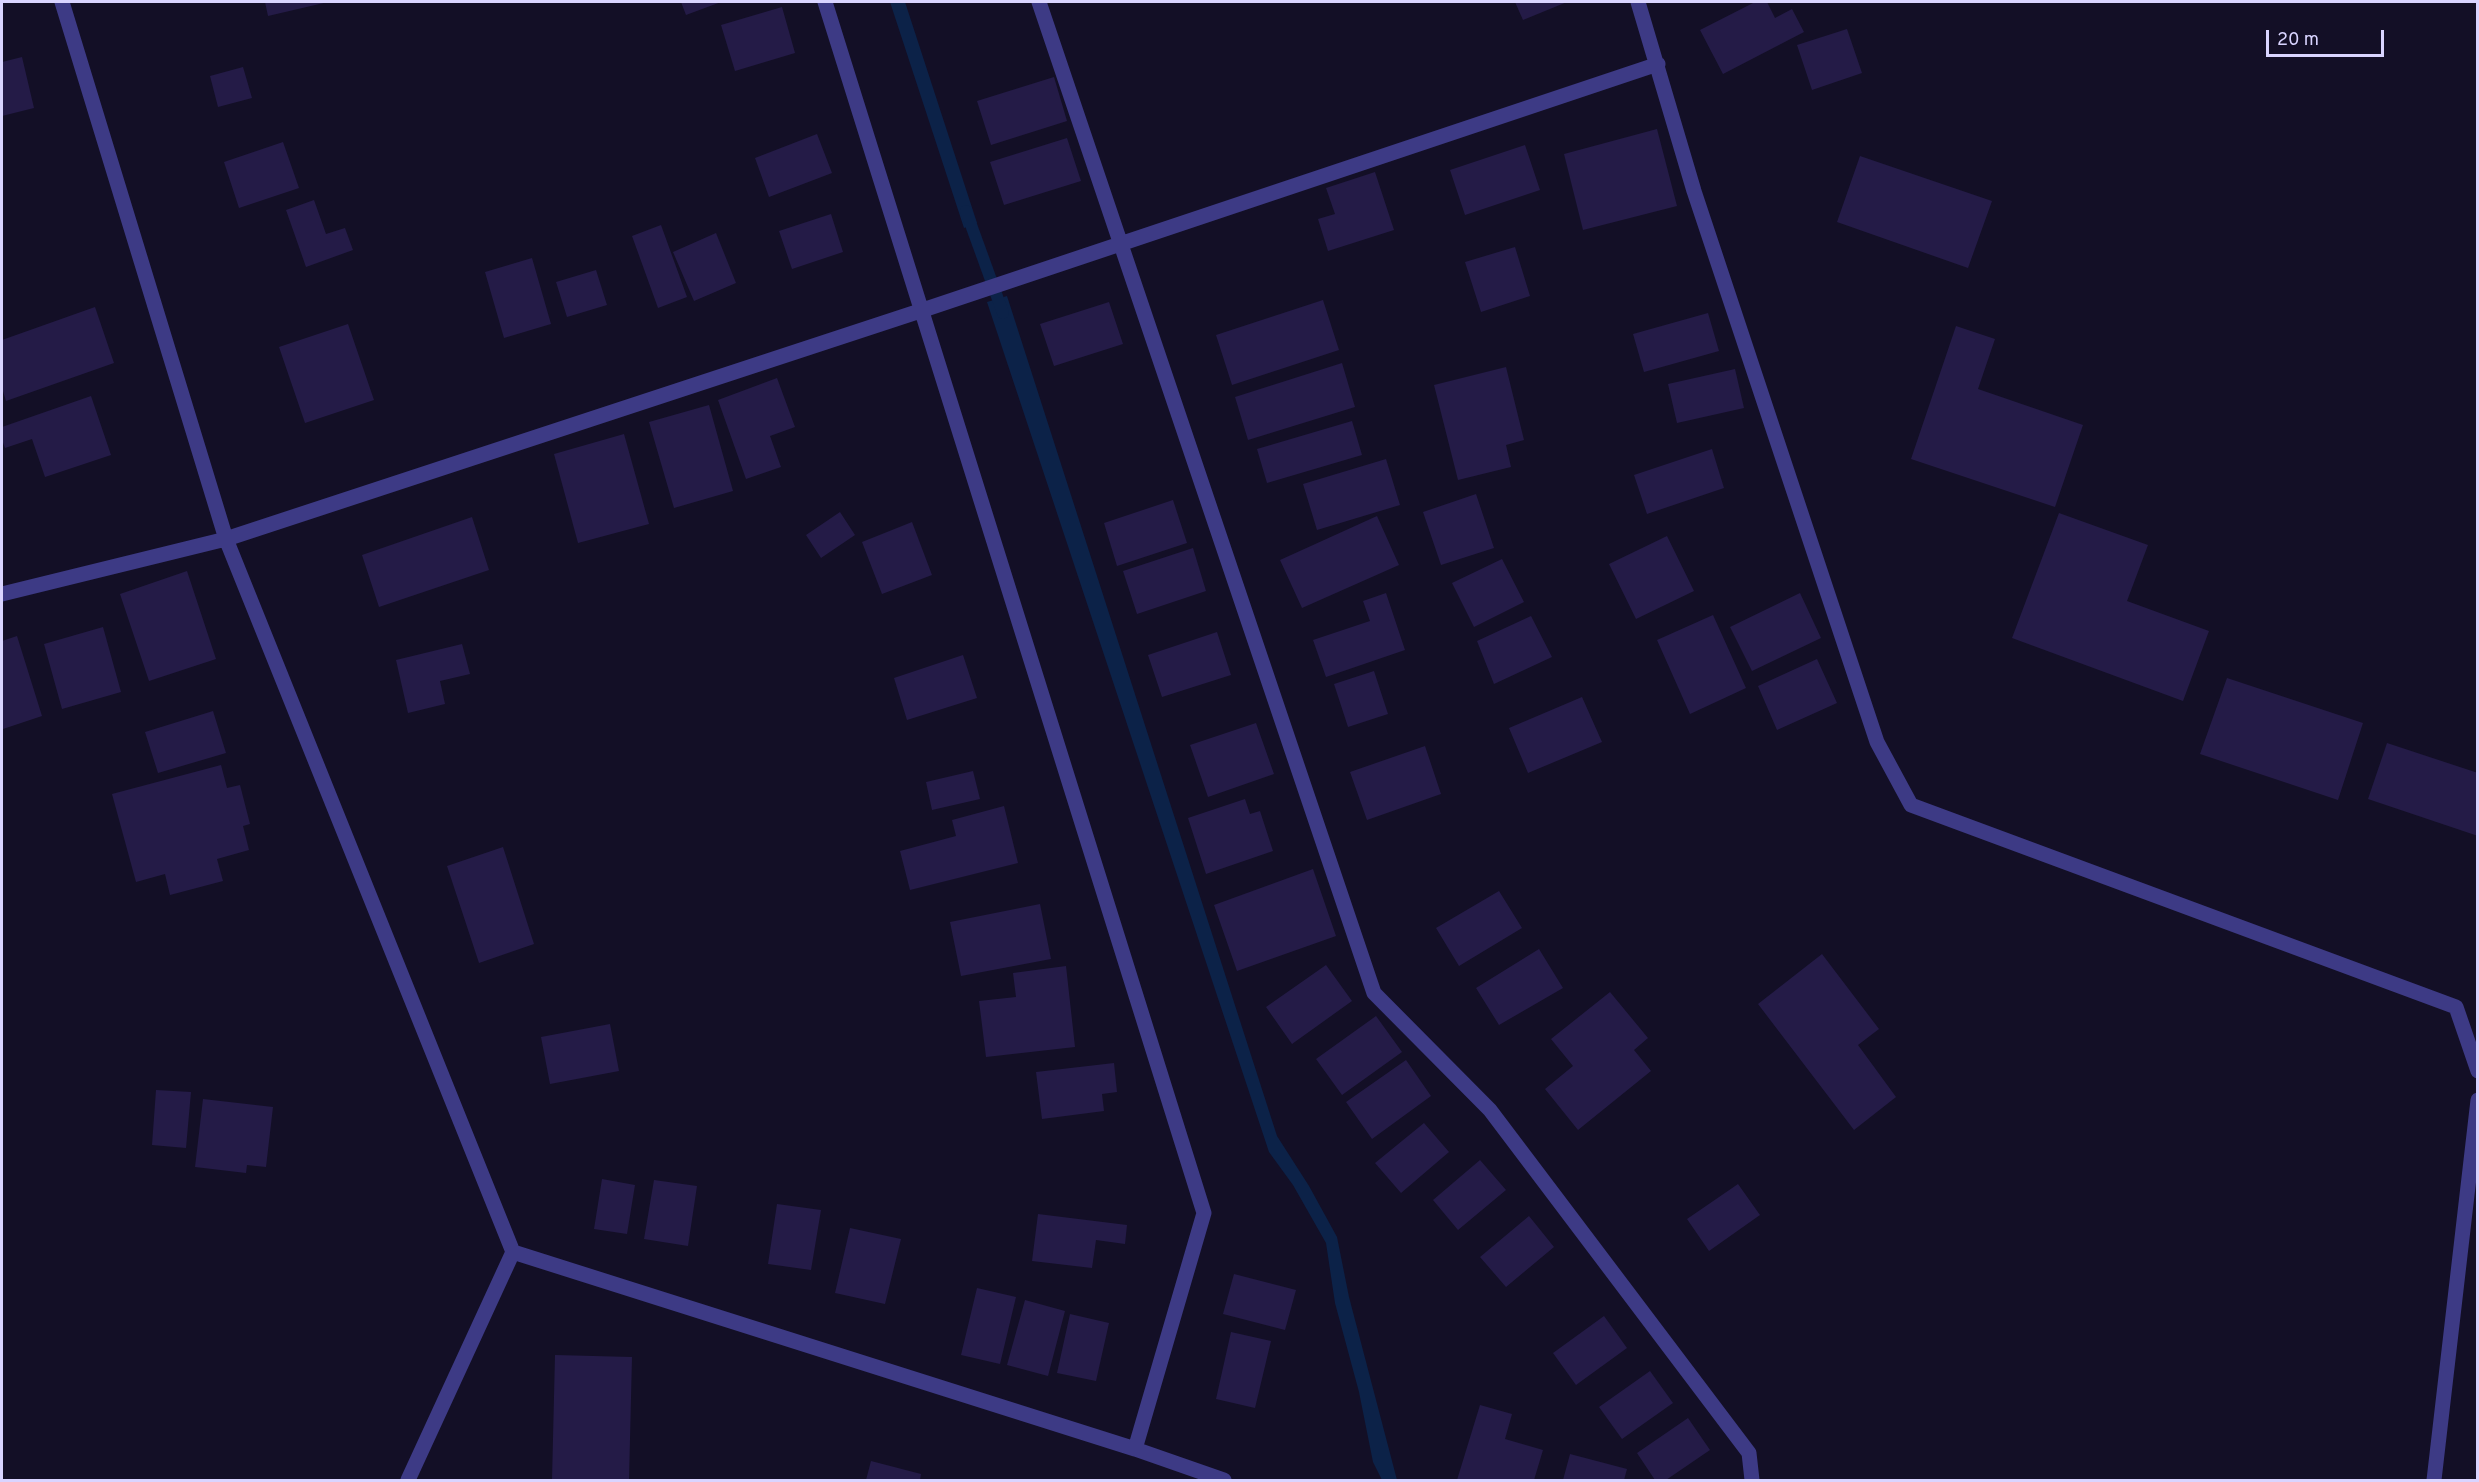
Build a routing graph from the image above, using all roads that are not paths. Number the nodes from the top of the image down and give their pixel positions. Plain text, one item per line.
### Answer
1 (62, 2) edge
2 (825, 2) edge
3 (1039, 2) edge
4 (1638, 2) edge
5 (1658, 64) junction
6 (1122, 244) junction
7 (922, 310) junction
8 (226, 539) junction
9 (2, 594) edge
10 (2478, 1071) edge
11 (2478, 1100) edge
12 (513, 1252) junction
13 (1135, 1449) junction
14 (408, 1480) edge
15 (1224, 1480) edge
16 (1752, 1480) edge
17 (2434, 1480) edge

1 - 8 street
2 - 7 street
3 - 6 street
4 - 5 street
5 - 6 street
5 - 10 street
6 - 7 street
6 - 16 street
7 - 8 street
7 - 13 street
8 - 9 street
8 - 12 street
11 - 17 street
12 - 13 street
12 - 14 street
13 - 15 street

